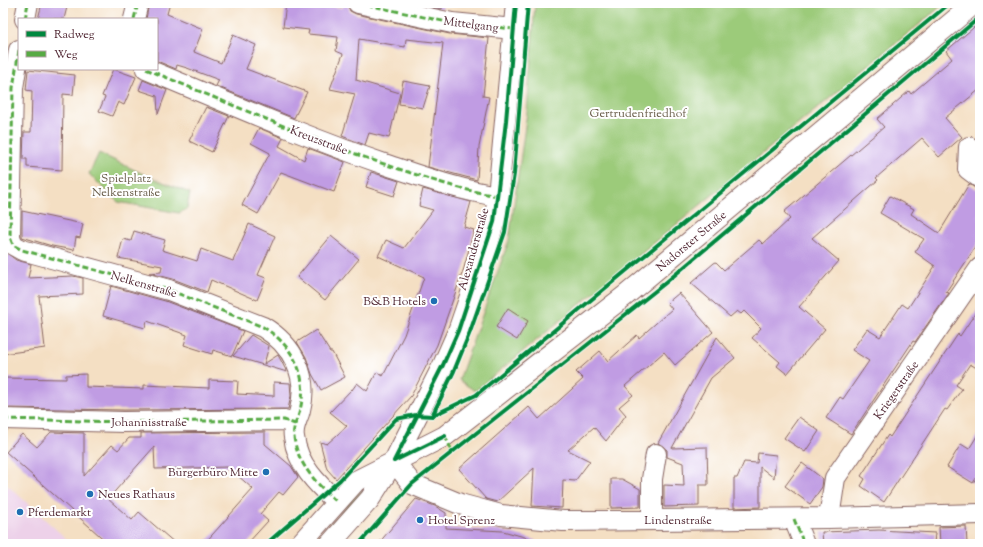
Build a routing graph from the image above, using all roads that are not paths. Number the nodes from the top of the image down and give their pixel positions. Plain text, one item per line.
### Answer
1 (28, 3) edge
2 (138, 3) edge
3 (358, 3) edge
4 (516, 3) edge
5 (975, 3) edge
6 (25, 18) edge
7 (134, 18) edge
8 (514, 29) junction
9 (18, 56) edge
10 (148, 70) edge
11 (969, 148) dead end
12 (7, 166) edge
13 (980, 178) edge
14 (488, 195) junction
15 (980, 268) edge
16 (3, 419) edge
17 (295, 424) junction
18 (656, 454) dead end
19 (394, 461) junction
20 (337, 502) junction
21 (980, 514) edge
22 (829, 518) junction
23 (794, 519) junction
24 (652, 520) junction
25 (300, 544) edge
26 (330, 544) edge
27 (804, 544) edge

1 - 6 street
2 - 7 street
3 - 8 street, Mittelgang
4 - 8 street, Alexanderstraße
5 - 19 street, Nadorster Straße
8 - 14 street, Alexanderstraße
9 - 12 street, Nelkenstraße
10 - 14 street, Kreuzstraße
11 - 13 street
12 - 17 street, Nelkenstraße
14 - 19 street, Alexanderstraße
15 - 22 street, Kriegerstraße
16 - 17 street, Johannisstraße
17 - 20 street, Nelkenstraße
18 - 24 street
19 - 20 street, Nadorster Straße
19 - 24 street, Lindenstraße
19 - 26 street, Alexanderstraße
20 - 25 street, Nadorster Straße
21 - 22 street, Lindenstraße
22 - 23 street, Lindenstraße
23 - 24 street, Lindenstraße
23 - 27 street

